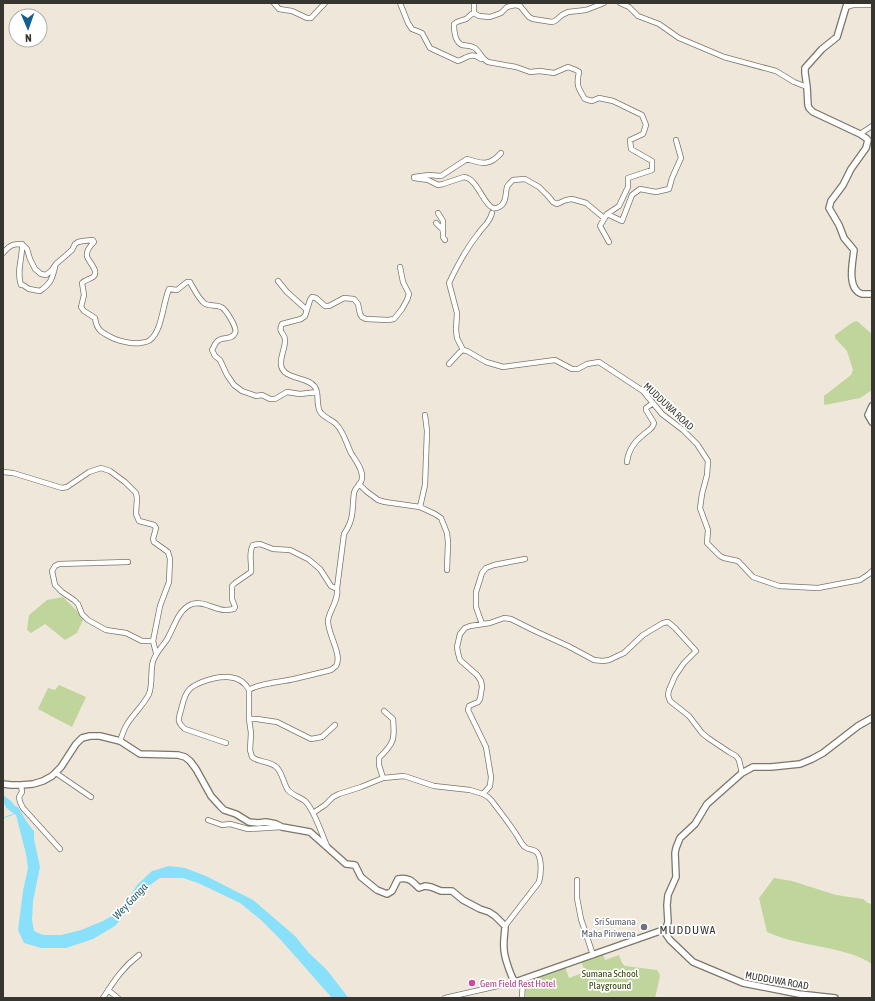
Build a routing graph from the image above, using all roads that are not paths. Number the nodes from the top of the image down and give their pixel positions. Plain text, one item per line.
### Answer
1 (274, 3) edge
2 (324, 3) edge
3 (400, 3) edge
4 (474, 3) edge
5 (604, 3) edge
6 (620, 3) edge
7 (847, 5) edge
8 (872, 5) edge
9 (320, 6) edge
10 (474, 13) junction
11 (484, 60) junction
12 (807, 87) junction
13 (872, 126) edge
14 (860, 134) junction
15 (676, 140) dead end
16 (501, 153) dead end
17 (438, 213) dead end
18 (492, 213) dead end
19 (605, 216) junction
20 (436, 223) dead end
21 (443, 230) junction
22 (444, 240) dead end
23 (609, 242) dead end
24 (22, 244) junction
25 (3, 252) edge
26 (56, 264) junction
27 (400, 267) dead end
28 (278, 281) dead end
29 (872, 294) edge
30 (307, 310) junction
31 (463, 350) junction
32 (449, 364) dead end
33 (317, 392) junction
34 (653, 403) junction
35 (872, 406) edge
36 (425, 415) dead end
37 (872, 422) edge
38 (628, 462) dead end
39 (3, 472) edge
40 (359, 484) junction
41 (420, 507) junction
42 (525, 559) dead end
43 (128, 562) dead end
44 (447, 570) dead end
45 (872, 570) edge
46 (337, 588) junction
47 (482, 624) junction
48 (152, 641) junction
49 (156, 653) junction
50 (248, 690) junction
51 (384, 711) dead end
52 (872, 718) edge
53 (249, 719) junction
54 (336, 725) dead end
55 (120, 741) junction
56 (226, 743) dead end
57 (56, 773) junction
58 (742, 773) junction
59 (383, 778) junction
60 (3, 784) edge
61 (21, 785) junction
62 (484, 794) junction
63 (91, 797) dead end
64 (313, 813) junction
65 (208, 820) dead end
66 (282, 827) junction
67 (327, 846) junction
68 (60, 849) dead end
69 (577, 880) dead end
70 (505, 926) junction
71 (663, 930) junction
72 (139, 955) dead end
73 (593, 955) junction
74 (523, 979) junction
75 (515, 982) junction
76 (108, 990) junction
77 (103, 998) edge
78 (118, 998) edge
79 (444, 998) edge
80 (522, 998) edge
81 (835, 998) edge

1 - 9 street
2 - 9 street
3 - 11 street
4 - 10 street
5 - 10 street
6 - 12 street
7 - 8 street
7 - 12 street
10 - 11 street
11 - 19 street
12 - 14 street
13 - 14 street
14 - 29 street
15 - 19 street
16 - 19 street
17 - 21 street
18 - 31 street
19 - 23 street
20 - 21 street
21 - 22 street
24 - 25 street
24 - 26 street
24 - 26 street
26 - 33 street
27 - 30 street
28 - 30 street
30 - 33 street
31 - 32 street
31 - 34 street, MUDDUWA ROAD
33 - 40 street
34 - 38 street
34 - 45 street, MUDDUWA ROAD
35 - 37 street
36 - 41 street
39 - 48 street
40 - 41 street
40 - 46 street
41 - 44 street
42 - 47 street
43 - 48 street
46 - 49 street
46 - 50 street
47 - 58 street
47 - 62 street
48 - 49 street
49 - 55 street
50 - 53 street
50 - 56 street
51 - 59 street
52 - 58 street
53 - 54 street
53 - 64 street
55 - 57 street
55 - 66 street
57 - 61 street
57 - 63 street
58 - 71 street
59 - 62 street
59 - 64 street
60 - 61 street
61 - 68 street
62 - 70 street
64 - 67 street
65 - 66 street
66 - 67 street
67 - 70 street
69 - 73 street
70 - 75 street
71 - 73 street
71 - 81 street, MUDDUWA ROAD
72 - 76 street
73 - 74 street
74 - 75 street
74 - 80 street
75 - 79 street
76 - 77 street
76 - 78 street

